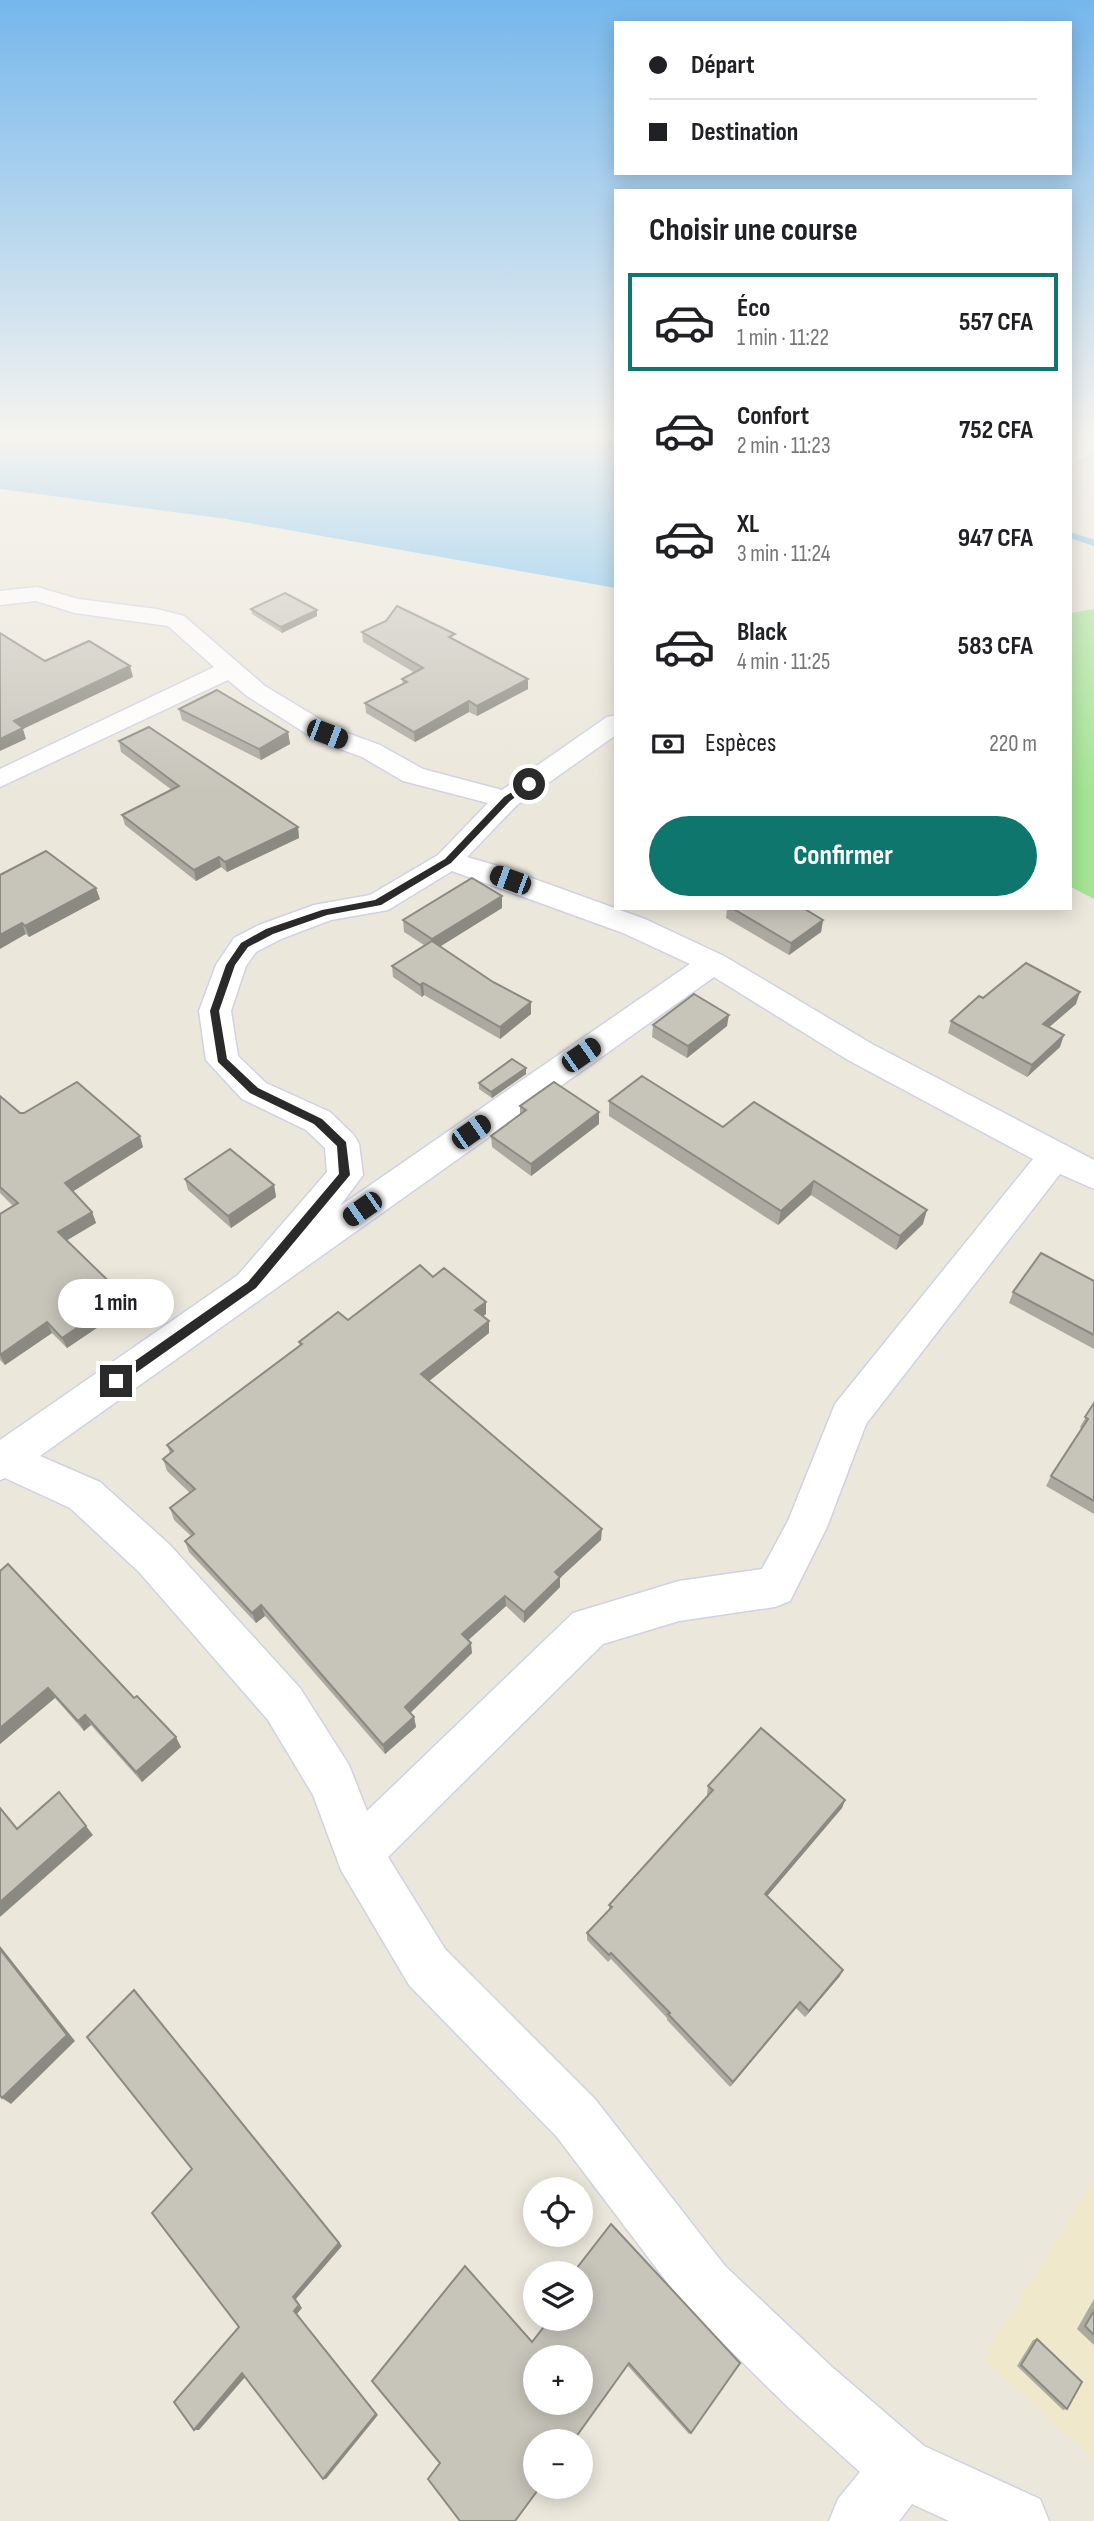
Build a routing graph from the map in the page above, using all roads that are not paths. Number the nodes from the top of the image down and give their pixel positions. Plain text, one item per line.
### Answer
1 (0, 598) edge
2 (229, 669) junction
3 (614, 724) edge
4 (0, 779) edge
5 (507, 799) junction
6 (451, 823) junction
7 (713, 963) junction
8 (1054, 1157) junction
9 (1094, 1176) edge
10 (252, 1285) junction
11 (1, 1460) edge
12 (358, 1853) junction
13 (902, 2468) junction
14 (860, 2521) edge
15 (1018, 2521) edge

1 - 2 street
2 - 4 street
2 - 6 street
3 - 5 street
5 - 6 street
5 - 6 street
6 - 7 street
6 - 10 street
7 - 8 street
7 - 10 street
8 - 9 street
8 - 12 street
10 - 11 street
11 - 12 street
12 - 13 street
13 - 14 street
13 - 15 street

